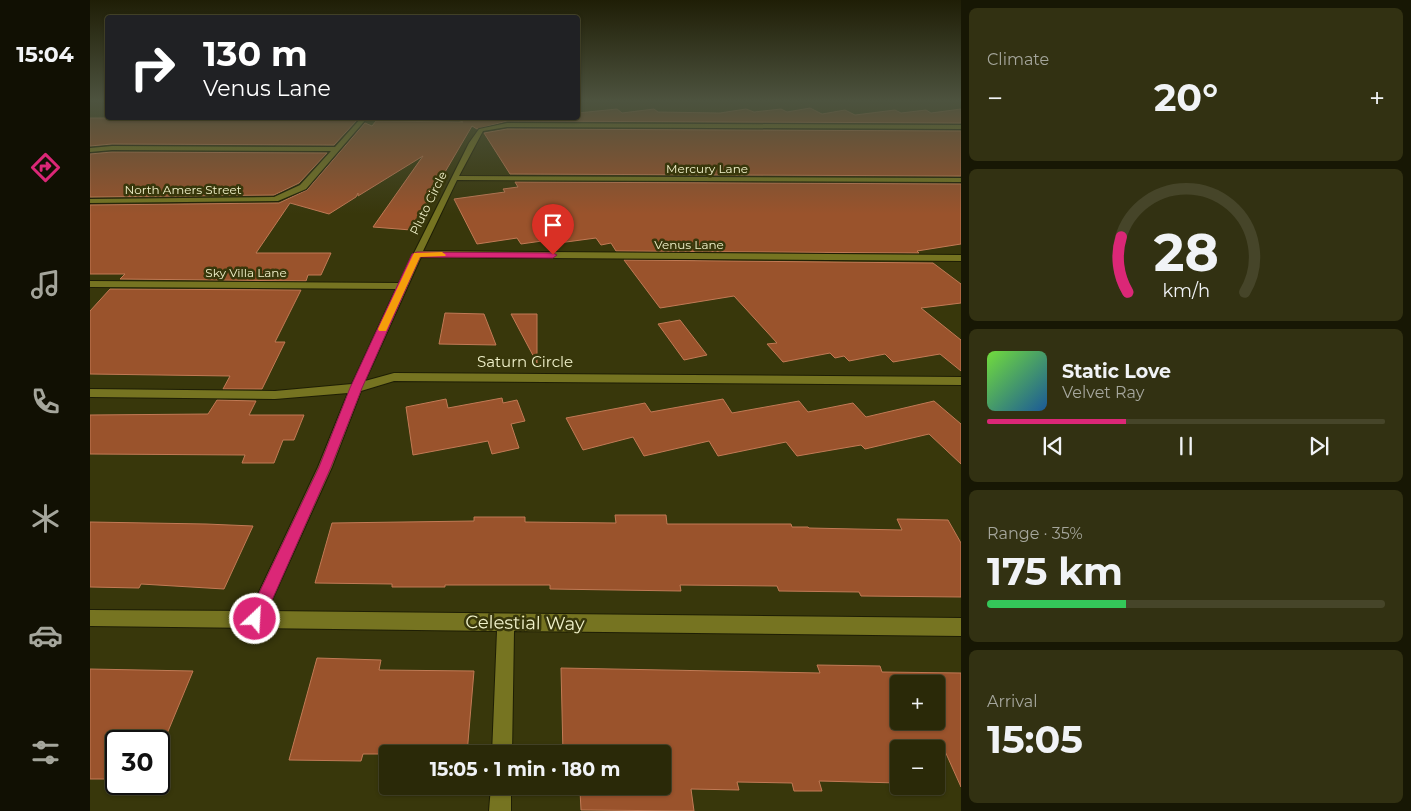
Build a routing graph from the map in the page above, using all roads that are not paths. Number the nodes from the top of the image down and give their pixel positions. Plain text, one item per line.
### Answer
1 (344, 139) edge
2 (475, 139) edge
3 (335, 149) junction
4 (90, 150) edge
5 (454, 178) junction
6 (961, 180) edge
7 (90, 200) edge
8 (417, 254) junction
9 (961, 258) edge
10 (90, 284) edge
11 (402, 286) junction
12 (961, 381) edge
13 (356, 388) junction
14 (90, 393) edge
15 (90, 618) edge
16 (255, 619) junction
17 (506, 624) junction
18 (961, 627) edge
19 (502, 745) edge
20 (501, 795) edge
21 (500, 811) edge

1 - 3 street
2 - 5 street, Pluto Circle
3 - 4 street
3 - 7 street, North Amers Street
5 - 6 street, Mercury Lane
5 - 8 street, Pluto Circle
8 - 9 street, Venus Lane
8 - 11 street, Pluto Circle
10 - 11 street, Sky Villa Lane
11 - 13 street, Pluto Circle
12 - 13 street, Saturn Circle
13 - 14 street, Saturn Circle
13 - 16 street, Pluto Circle
15 - 16 street, Celestial Way
16 - 17 street, Celestial Way
17 - 18 street, Celestial Way
17 - 19 street
20 - 21 street

